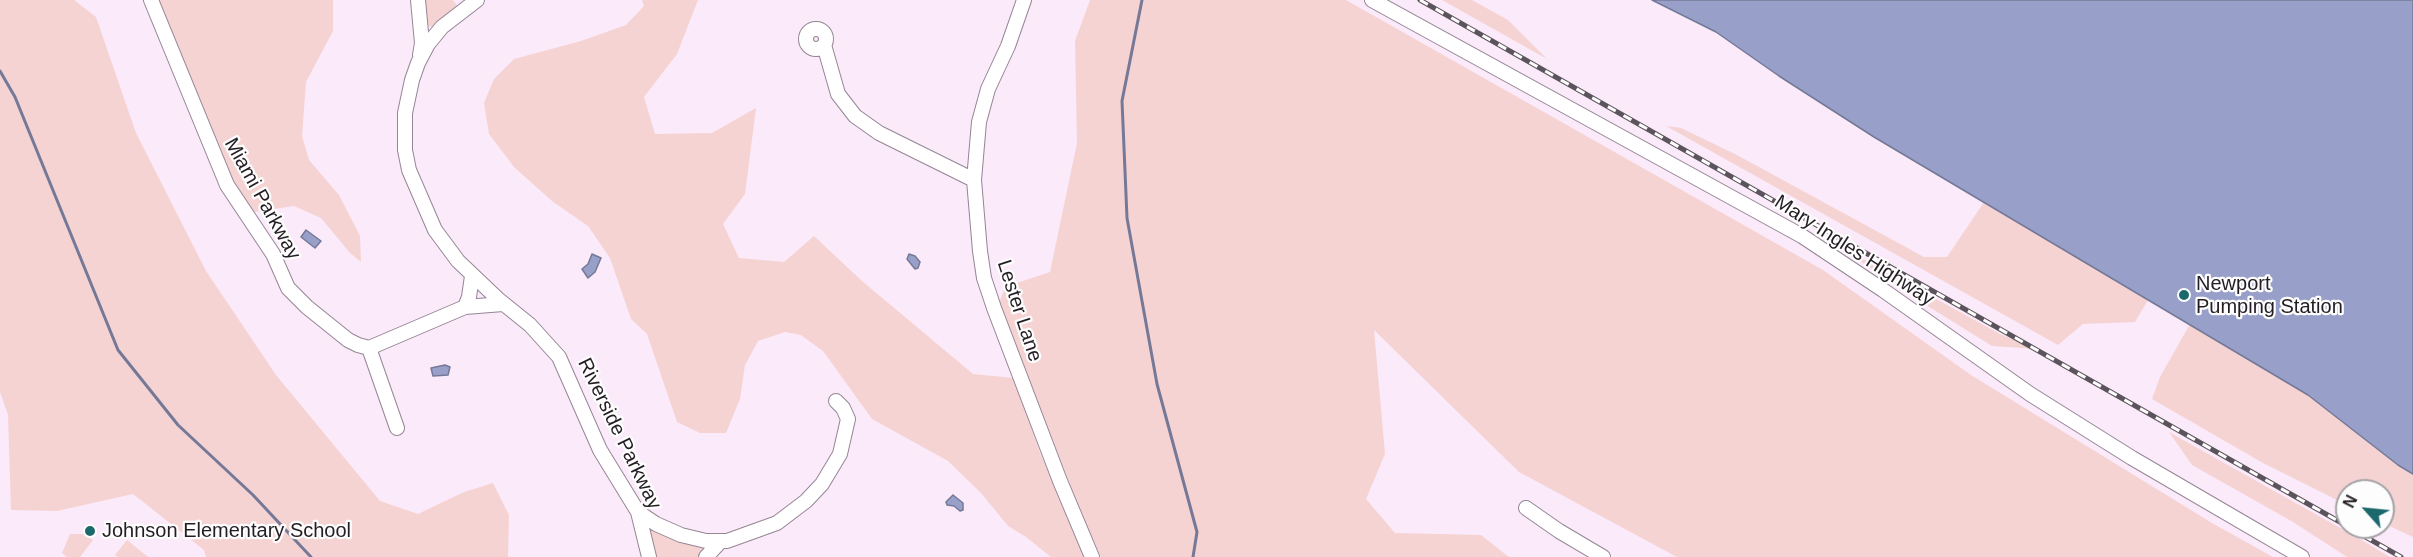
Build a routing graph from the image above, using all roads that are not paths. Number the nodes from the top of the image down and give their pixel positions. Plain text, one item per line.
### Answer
1 (151, 0) edge
2 (418, 0) edge
3 (477, 0) edge
4 (1024, 0) edge
5 (1372, 0) edge
6 (824, 45) dead end
7 (418, 63) junction
8 (974, 180) junction
9 (471, 276) junction
10 (503, 304) junction
11 (465, 307) junction
12 (369, 348) junction
13 (836, 401) dead end
14 (397, 428) dead end
15 (1526, 508) dead end
16 (638, 512) junction
17 (720, 542) junction
18 (649, 557) edge
19 (706, 557) edge
20 (1092, 557) edge
21 (1603, 557) edge
22 (2302, 557) edge

1 - 12 street, Miami Parkway
2 - 7 street, Riverside Parkway
3 - 7 street, Riverside Parkway
4 - 8 street, Lester Lane
5 - 22 street, Mary Ingles Highway
6 - 8 street
7 - 9 street, Riverside Parkway
8 - 20 street, Lester Lane
9 - 10 street, Riverside Parkway
9 - 11 street
10 - 11 street
10 - 16 street, Riverside Parkway
11 - 12 street
12 - 14 street
13 - 17 street
15 - 21 street
16 - 17 street
16 - 18 street, Riverside Parkway
17 - 19 street

